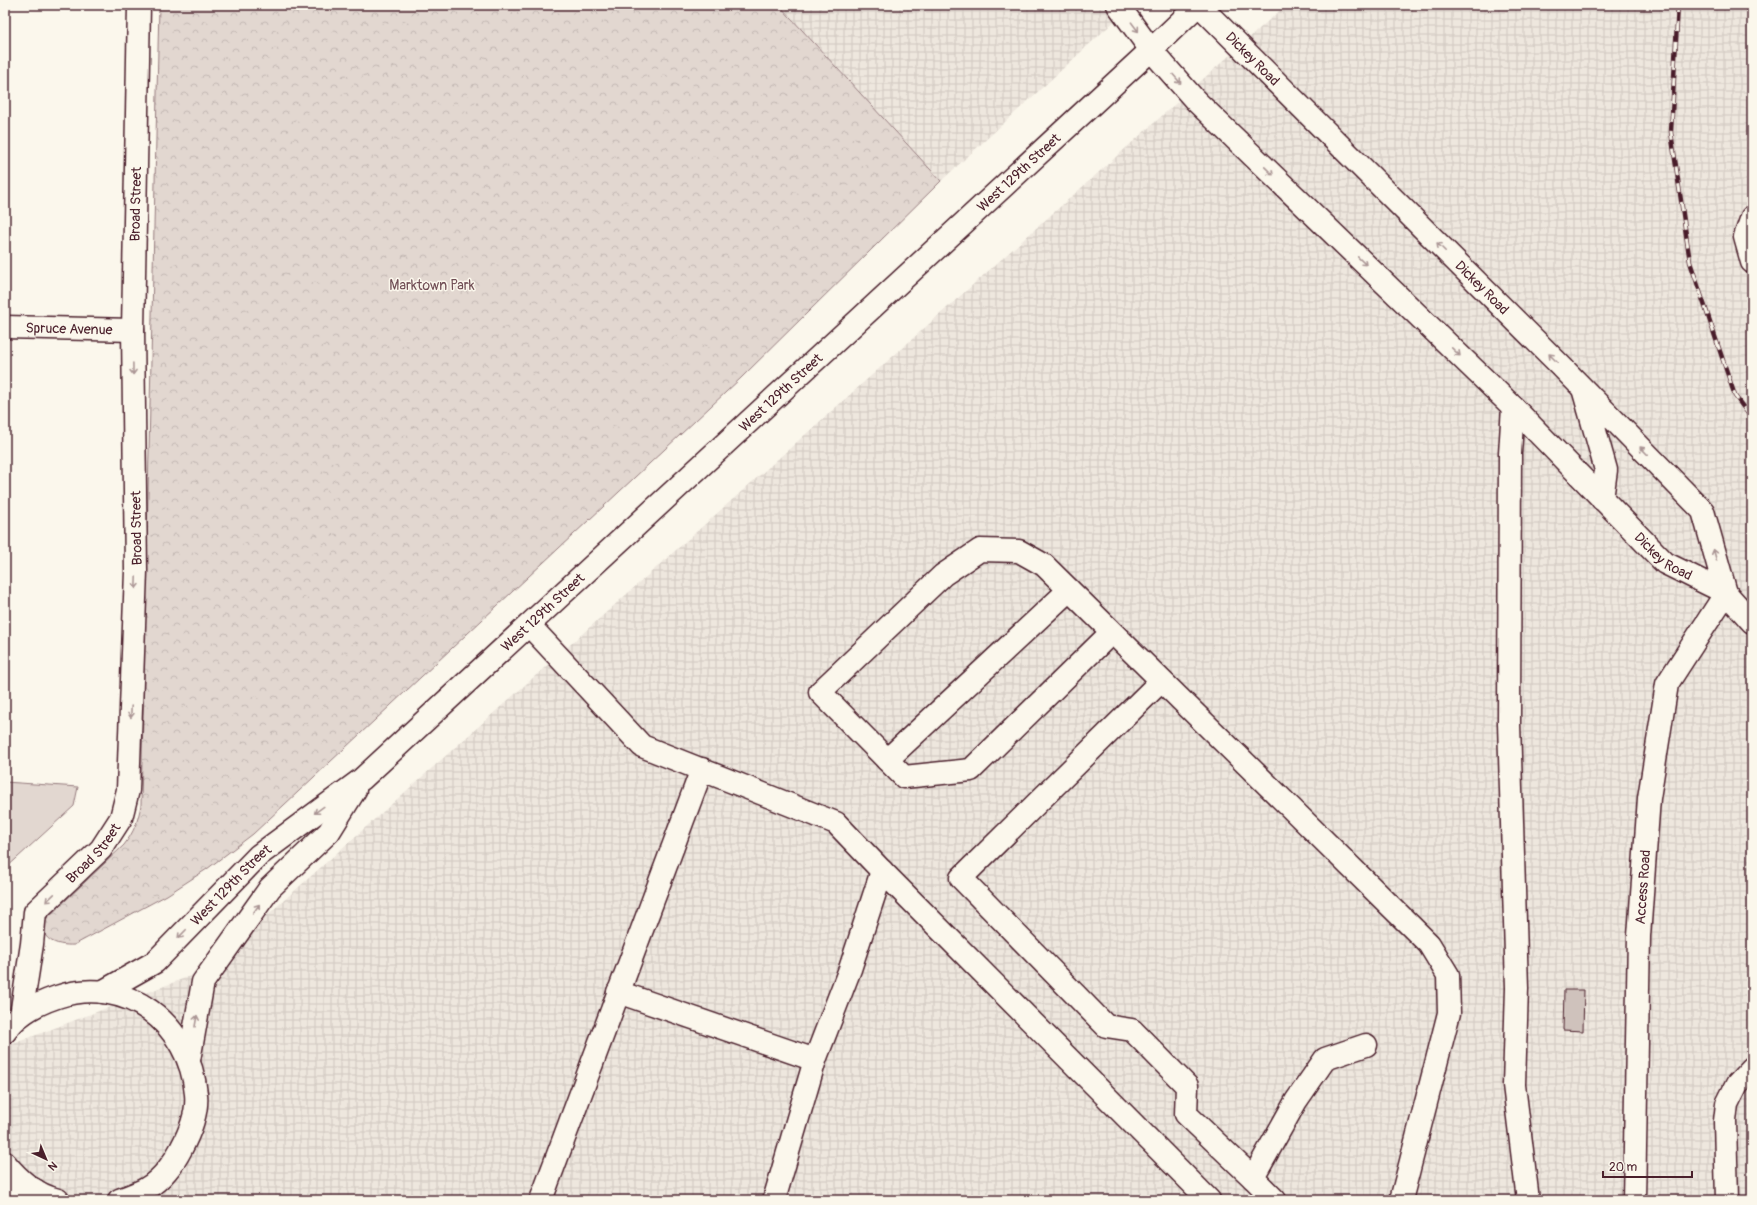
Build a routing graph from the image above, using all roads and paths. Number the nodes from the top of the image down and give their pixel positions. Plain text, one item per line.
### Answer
1 (139, 5) edge
2 (1118, 5) edge
3 (1198, 5) edge
4 (1151, 50) junction
5 (1752, 217) edge
6 (1752, 262) edge
7 (5, 326) edge
8 (133, 330) junction
9 (1583, 388) junction
10 (1513, 407) junction
11 (1602, 498) junction
12 (1069, 590) junction
13 (1726, 593) junction
14 (1752, 622) edge
15 (529, 625) junction
16 (1112, 632) junction
17 (1161, 681) junction
18 (887, 760) junction
19 (702, 769) junction
20 (362, 779) junction
21 (882, 871) junction
22 (102, 992) junction
23 (618, 992) junction
24 (10, 1024) edge
25 (1366, 1045) dead end
26 (189, 1060) junction
27 (815, 1060) junction
28 (1752, 1068) edge
29 (5, 1163) edge
30 (1253, 1178) junction
31 (5, 1194) edge
32 (48, 1197) edge
33 (120, 1200) edge
34 (541, 1200) edge
35 (774, 1200) edge
36 (1209, 1200) edge
37 (1275, 1200) edge
38 (1401, 1200) edge
39 (1528, 1200) edge
40 (1634, 1200) edge
41 (1727, 1200) edge

1 - 8 street, Broad Street
2 -> 4 street, Dickey Road
3 - 4 street, West 129th Street
9 -> 3 street, Dickey Road
4 -> 10 street, Dickey Road
4 - 15 street, West 129th Street
5 - 6 street
7 - 8 street, Spruce Avenue
8 -> 24 street, Broad Street
9 - 11 street
13 -> 9 street, Dickey Road
10 - 11 street, Dickey Road
10 - 39 street
11 - 13 street, Dickey Road
12 - 16 street
12 - 18 street
12 - 18 street
13 - 14 street, Dickey Road
13 - 40 street, Access Road
15 - 19 street
15 - 20 street, West 129th Street
16 - 17 street
16 - 18 street
17 - 30 street
17 - 38 street
19 - 21 street
19 - 23 street
20 -> 22 street, West 129th Street
26 -> 20 street, West 129th Street
21 - 27 street
21 - 36 street
22 - 24 street
22 - 26 street
23 - 27 street
23 - 34 street
25 - 30 street
26 - 33 street
27 - 35 street
28 - 41 street
29 - 32 street
30 - 37 street
31 - 32 street

